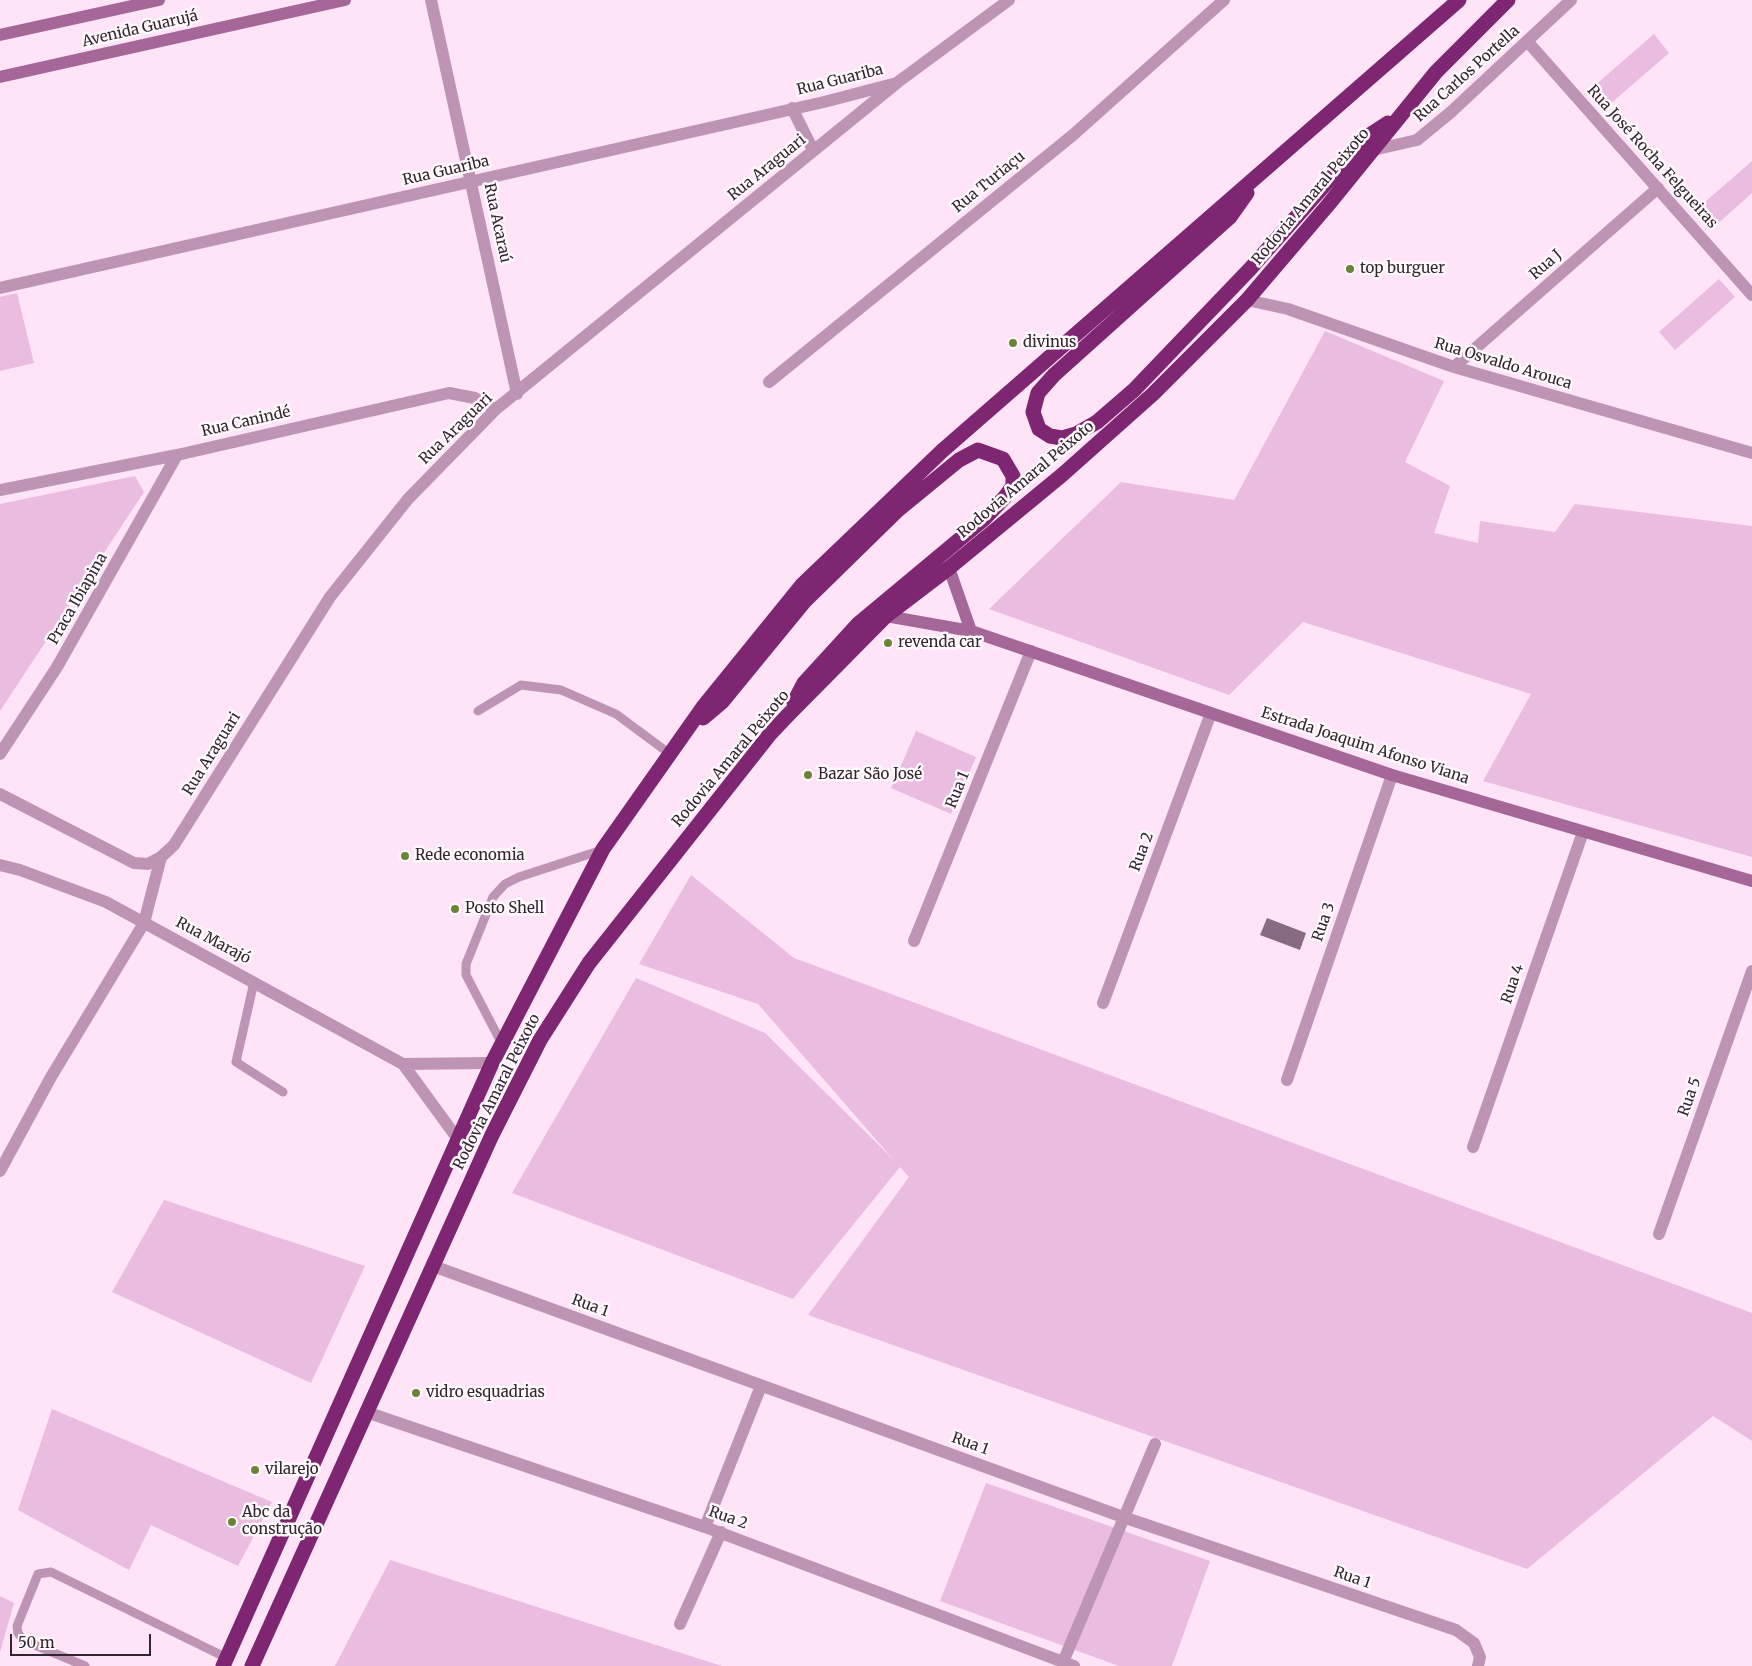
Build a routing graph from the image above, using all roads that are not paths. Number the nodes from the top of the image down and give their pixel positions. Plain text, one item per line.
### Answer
1 (159, 0) edge
2 (345, 0) edge
3 (431, 0) edge
4 (1009, 0) edge
5 (1224, 0) edge
6 (1459, 0) edge
7 (1508, 0) edge
8 (1571, 0) edge
9 (0, 35) edge
10 (1527, 41) junction
11 (0, 77) edge
12 (898, 82) junction
13 (792, 108) junction
14 (1400, 116) junction
15 (814, 150) junction
16 (1372, 150) junction
17 (1264, 170) junction
18 (472, 181) junction
19 (1658, 188) junction
20 (0, 288) edge
21 (1752, 295) edge
22 (1247, 300) junction
23 (1454, 367) junction
24 (769, 382) dead end
25 (516, 394) junction
26 (496, 409) junction
27 (1752, 453) edge
28 (177, 455) junction
29 (0, 490) edge
30 (950, 568) junction
31 (886, 616) junction
32 (971, 631) junction
33 (1031, 651) junction
34 (478, 711) dead end
35 (1211, 713) junction
36 (788, 714) junction
37 (684, 735) junction
38 (0, 754) edge
39 (670, 754) junction
40 (1392, 775) junction
41 (0, 794) edge
42 (1583, 832) junction
43 (603, 849) junction
44 (161, 857) junction
45 (0, 865) edge
46 (1752, 881) edge
47 (144, 923) junction
48 (914, 941) dead end
49 (1752, 971) edge
50 (254, 982) junction
51 (1103, 1003) dead end
52 (502, 1044) junction
53 (492, 1063) junction
54 (403, 1064) junction
55 (1287, 1080) dead end
56 (283, 1092) dead end
57 (457, 1138) junction
58 (1473, 1147) dead end
59 (0, 1171) edge
60 (1659, 1234) dead end
61 (433, 1266) junction
62 (761, 1386) junction
63 (366, 1412) junction
64 (1155, 1444) dead end
65 (1123, 1516) junction
66 (705, 1526) junction
67 (721, 1532) junction
68 (680, 1624) dead end
69 (225, 1662) edge
70 (1069, 1664) edge
71 (86, 1666) edge
72 (252, 1666) edge
73 (1478, 1666) edge

1 - 9 street, Avenida Guarujá
2 - 11 street, Avenida Guarujá
3 - 18 street, Rua Acaraú
4 - 12 street, Rua Araguari
5 - 24 street, Rua Turiaçu
6 - 17 highway, Rodovia Amaral Peixoto
7 - 14 highway, Rodovia Amaral Peixoto
8 - 10 street, Rua Carlos Portella
10 - 16 street, Rua Carlos Portella
10 - 19 street, Rua José Rocha Felgueiras
12 - 13 street, Rua Guariba
12 - 15 street, Rua Araguari
13 - 15 street
13 - 18 street, Rua Guariba
14 - 16 highway, Rodovia Amaral Peixoto
14 - 17 highway
15 - 25 street, Rua Araguari
16 - 22 highway, Rodovia Amaral Peixoto
17 - 37 highway, Rodovia Amaral Peixoto
18 - 20 street, Rua Guariba
18 - 25 street, Rua Acaraú
19 - 21 street, Rua José Rocha Felgueiras
19 - 23 street, Rua J
22 - 23 street, Rua Osvaldo Arouca
22 - 30 highway, Rodovia Amaral Peixoto
23 - 27 street, Rua Osvaldo Arouca
25 - 26 street, Rua Araguari
26 - 28 street, Rua Canindé
26 - 44 street, Rua Araguari
28 - 29 street, Rua Canindé
28 - 38 street, Praca Ibiapina
30 - 31 highway, Rodovia Amaral Peixoto
30 - 32 street
31 - 32 street, Estrada Joaquim Afonso Viana
31 - 36 highway, Rodovia Amaral Peixoto
32 - 33 street, Estrada Joaquim Afonso Viana
33 - 35 street, Estrada Joaquim Afonso Viana
33 - 48 street, Rua 1
34 - 39 lane
35 - 40 street, Estrada Joaquim Afonso Viana
35 - 51 street, Rua 2
36 - 37 highway
36 - 61 highway, Rodovia Amaral Peixoto
37 - 39 highway, Rodovia Amaral Peixoto
39 - 43 highway, Rodovia Amaral Peixoto
40 - 42 street, Estrada Joaquim Afonso Viana
40 - 55 street, Rua 3
41 - 44 street
42 - 46 street, Estrada Joaquim Afonso Viana
42 - 58 street, Rua 4
43 - 52 highway, Rodovia Amaral Peixoto
43 - 52 lane
44 - 47 street
45 - 47 street, Rua Marajó
47 - 50 street, Rua Marajó
47 - 59 street
49 - 60 street, Rua 5
50 - 54 street, Rua Marajó
50 - 56 lane
52 - 53 highway, Rodovia Amaral Peixoto
53 - 54 street, Rua Marajó
53 - 57 highway, Rodovia Amaral Peixoto
54 - 57 street, Rua Marajó
57 - 69 highway, Rodovia Amaral Peixoto
61 - 62 street, Rua 1
61 - 63 highway, Rodovia Amaral Peixoto
62 - 65 street, Rua 1
62 - 66 street
63 - 66 street, Rua 2
63 - 72 highway, Rodovia Amaral Peixoto
64 - 65 street
65 - 70 street
65 - 73 street, Rua 1
66 - 67 street, Rua 2
67 - 68 street
67 - 70 street, Rua 2
69 - 71 lane

